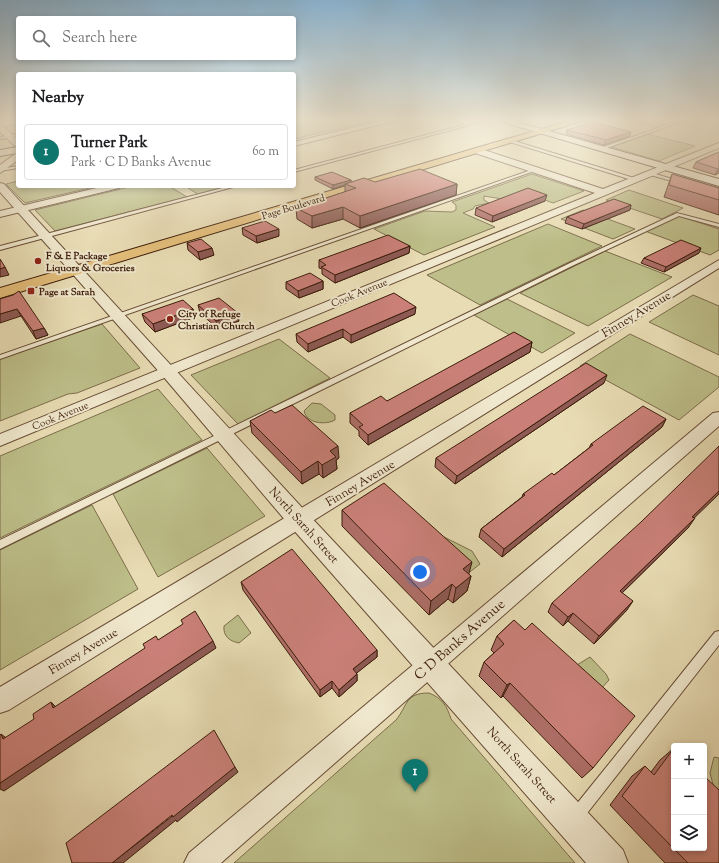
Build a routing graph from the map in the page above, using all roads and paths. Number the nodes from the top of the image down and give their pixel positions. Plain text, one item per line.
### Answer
1 (13, 159) edge
2 (338, 159) edge
3 (450, 159) edge
4 (503, 159) edge
5 (570, 159) edge
6 (636, 159) edge
7 (683, 159) edge
8 (16, 167) edge
9 (663, 167) junction
10 (0, 170) edge
11 (296, 170) edge
12 (535, 170) junction
13 (648, 173) junction
14 (633, 179) junction
15 (719, 182) edge
16 (684, 184) edge
17 (0, 186) edge
18 (108, 188) edge
19 (227, 188) edge
20 (602, 192) junction
21 (10, 211) edge
22 (719, 226) edge
23 (45, 236) junction
24 (0, 248) edge
25 (719, 263) edge
26 (75, 270) junction
27 (0, 293) edge
28 (117, 316) junction
29 (0, 357) edge
30 (168, 371) junction
31 (719, 417) edge
32 (224, 434) junction
33 (0, 440) edge
34 (299, 520) junction
35 (0, 545) edge
36 (719, 636) edge
37 (430, 664) junction
38 (0, 701) edge
39 (572, 821) junction
40 (199, 863) edge
41 (610, 863) edge

1 - 10 street
2 - 11 lane
3 - 26 main road, Page Boulevard
4 - 12 street
5 - 14 lane
6 - 9 main road
7 - 9 street, Cook Avenue
8 - 10 lane
9 - 13 street, Cook Avenue
9 - 15 main road
12 - 20 street
12 - 28 lane
13 - 14 street, Cook Avenue
13 - 16 lane
14 - 20 street, Cook Avenue
17 - 21 street, North Sarah Street
18 - 21 street
19 - 23 lane
20 - 30 street, Cook Avenue
21 - 23 street, North Sarah Street
22 - 32 lane
23 - 24 lane
23 - 26 street, North Sarah Street
25 - 34 street, Finney Avenue
26 - 27 main road, Page Boulevard
26 - 28 street, North Sarah Street
28 - 29 lane
28 - 30 street, North Sarah Street
30 - 32 street, North Sarah Street
30 - 33 street, Cook Avenue
31 - 37 street, C D Banks Avenue
32 - 34 street, North Sarah Street
32 - 35 lane
34 - 37 street, North Sarah Street
34 - 38 street, Finney Avenue
36 - 39 lane
37 - 39 street, North Sarah Street
37 - 40 street, C D Banks Avenue
39 - 41 street, North Sarah Street

